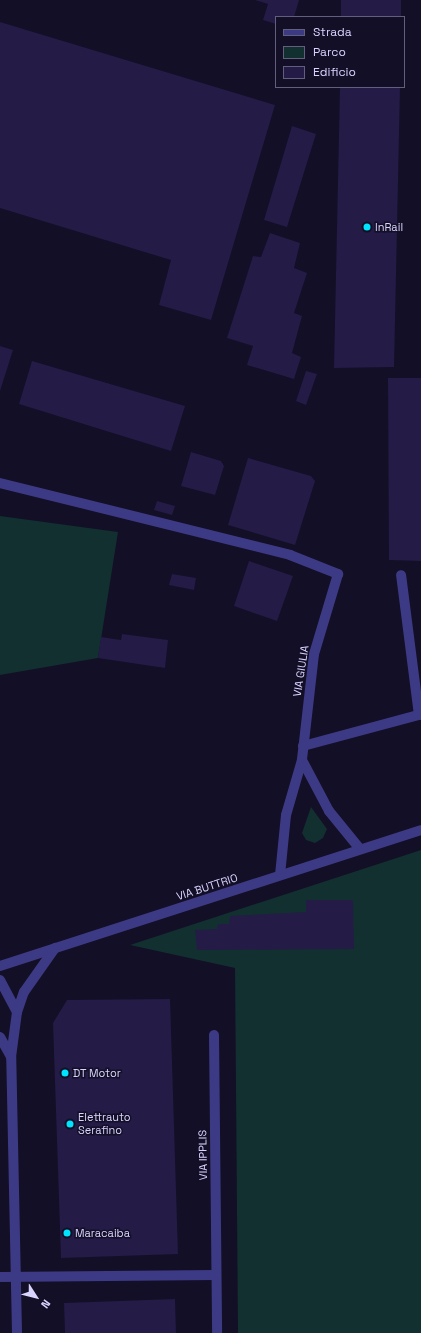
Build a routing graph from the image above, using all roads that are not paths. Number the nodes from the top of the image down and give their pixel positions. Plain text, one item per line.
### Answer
1 (0, 483) edge
2 (401, 575) dead end
3 (303, 746) junction
4 (302, 760) junction
5 (421, 830) edge
6 (360, 849) junction
7 (280, 876) junction
8 (55, 948) junction
9 (0, 966) edge
10 (0, 980) edge
11 (17, 1012) junction
12 (214, 1034) dead end
13 (0, 1037) edge
14 (11, 1057) junction
15 (216, 1275) junction
16 (16, 1276) junction
17 (0, 1277) edge
18 (17, 1333) edge
19 (217, 1333) edge

1 - 3 street, VIA GIULIA
2 - 3 street
3 - 4 street, VIA GIULIA
4 - 6 street
4 - 7 street, VIA GIULIA
5 - 6 street, VIA BUTTRIO
6 - 7 street, VIA BUTTRIO
7 - 8 street, VIA BUTTRIO
8 - 9 street, VIA BUTTRIO
8 - 11 street
10 - 11 street
11 - 14 street
12 - 15 street, VIA IPPLIS
13 - 14 street
14 - 16 street
15 - 16 street
15 - 19 street, VIA IPPLIS
16 - 17 street
16 - 18 street

